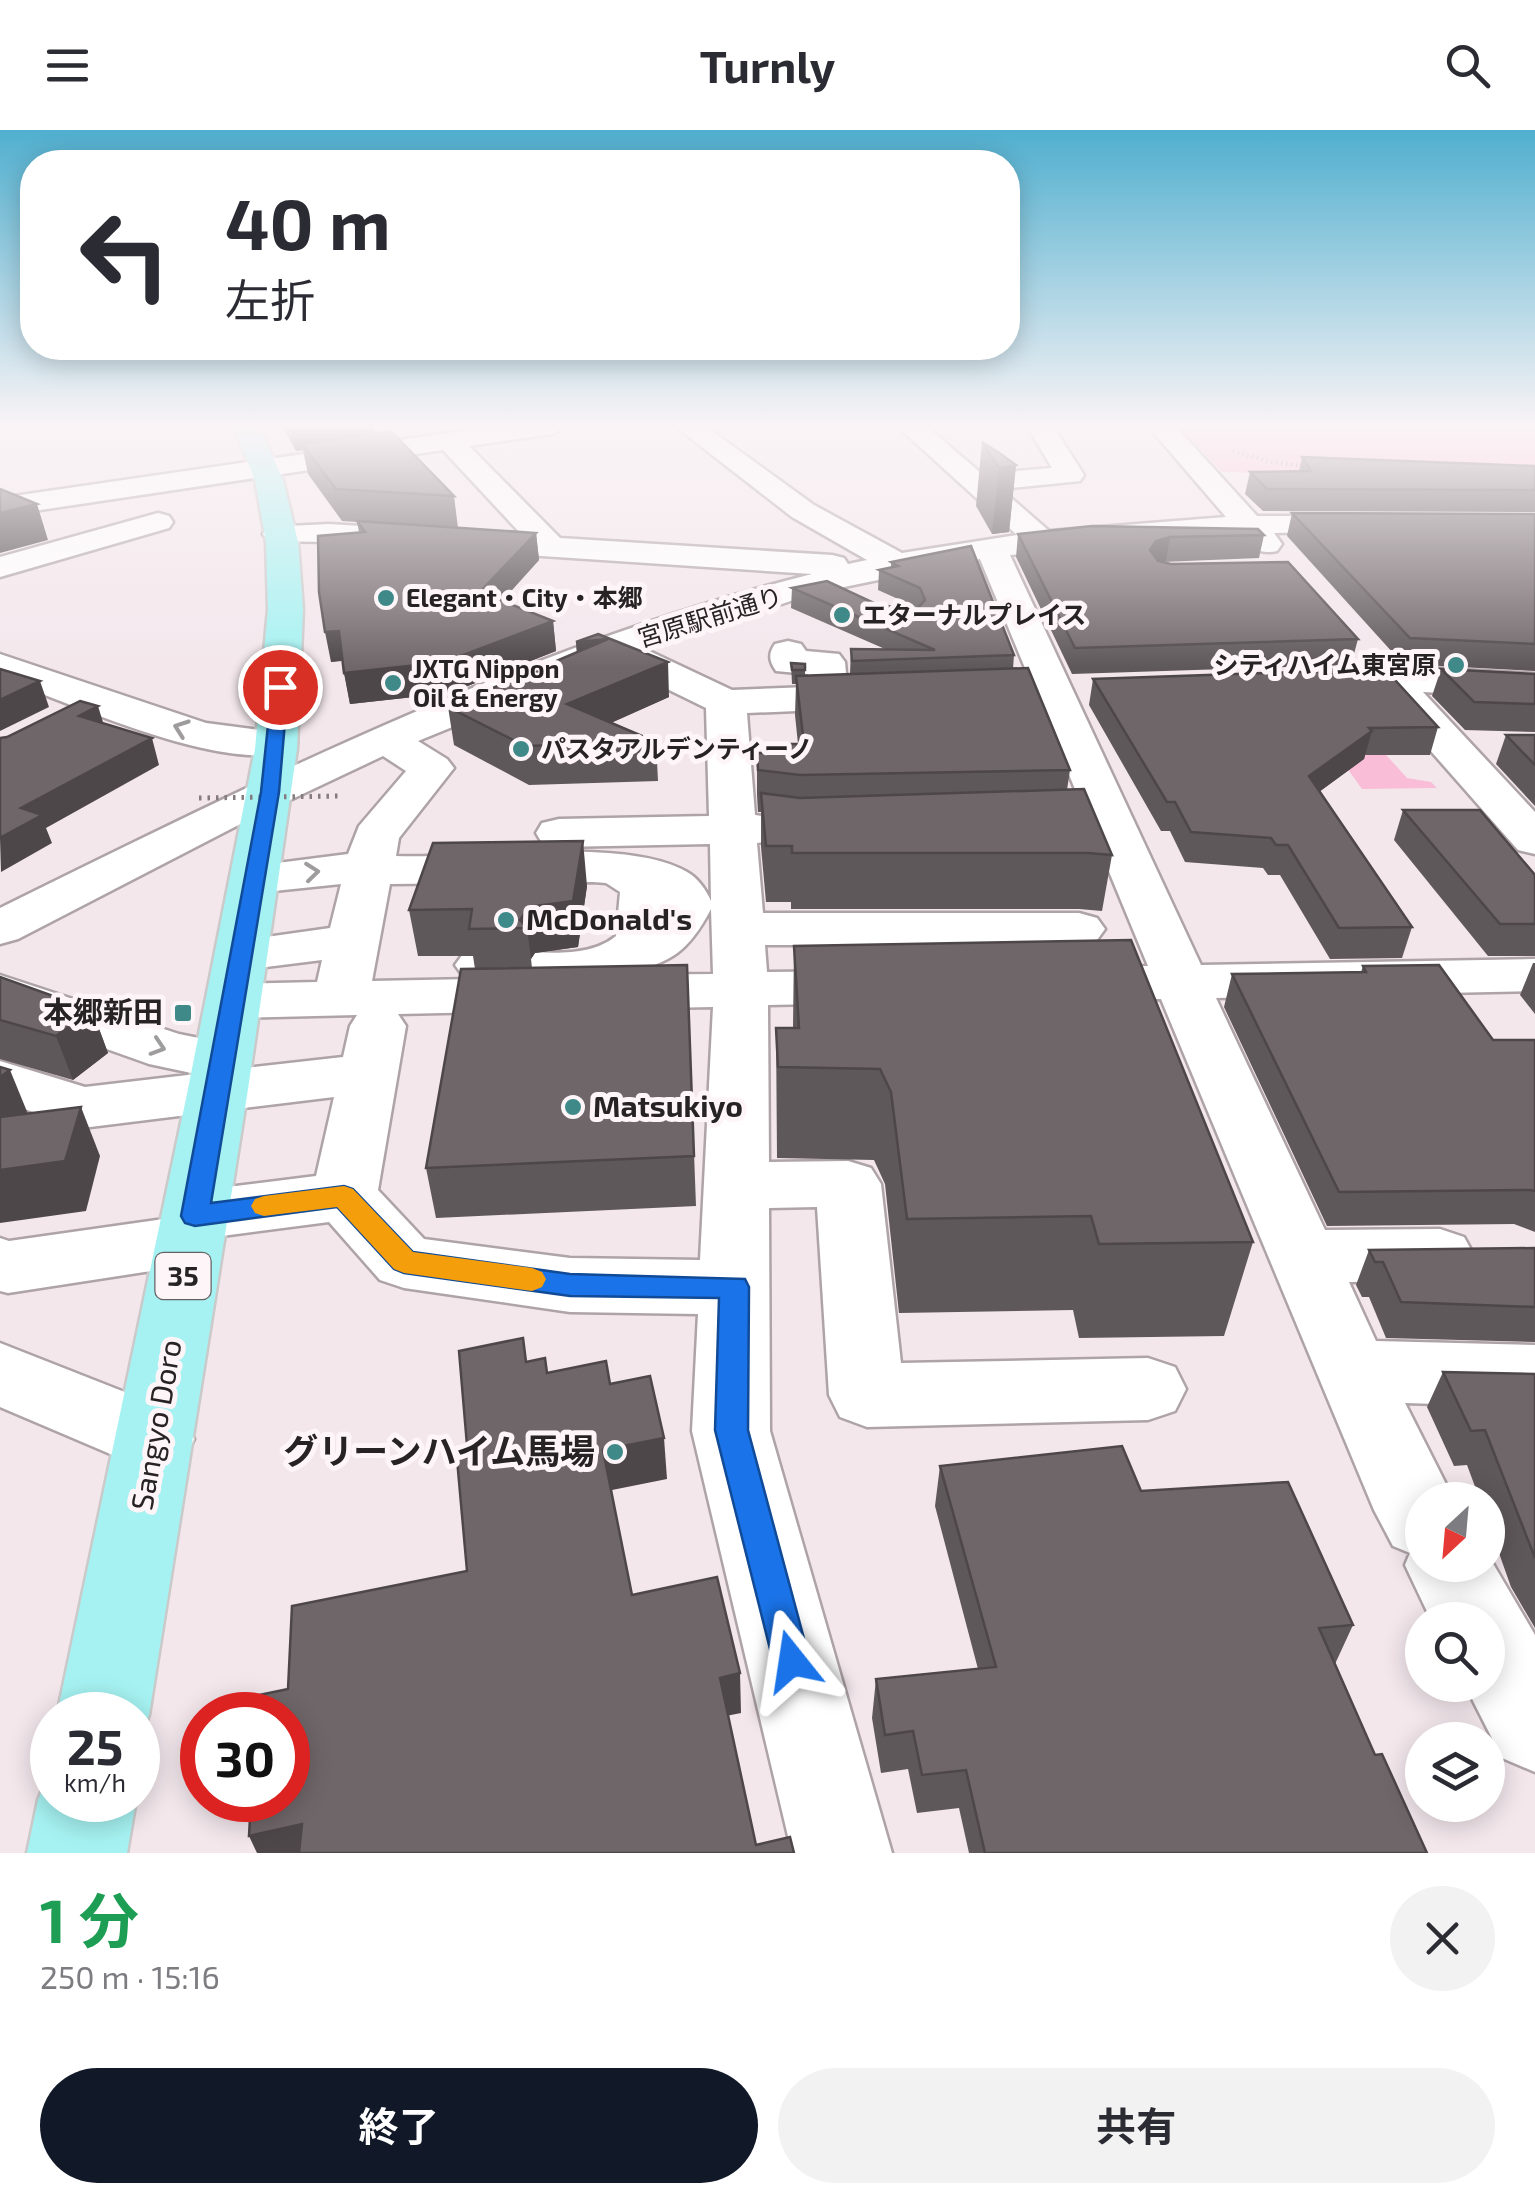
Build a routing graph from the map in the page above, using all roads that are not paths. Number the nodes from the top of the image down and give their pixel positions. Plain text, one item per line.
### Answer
1 (115, 506) edge
2 (274, 506) edge
3 (512, 506) edge
4 (797, 506) edge
5 (991, 506) edge
6 (1233, 506) edge
7 (1394, 522) edge
8 (1249, 525) junction
9 (280, 534) junction
10 (1017, 544) junction
11 (551, 547) junction
12 (752, 560) junction
13 (888, 566) junction
14 (0, 567) edge
15 (1274, 572) edge
16 (824, 582) junction
17 (784, 593) junction
18 (873, 604) edge
19 (1358, 645) edge
20 (612, 648) junction
21 (788, 652) dead end
22 (8, 674) edge
23 (1388, 679) junction
24 (1286, 682) edge
25 (1535, 686) edge
26 (908, 694) edge
27 (830, 698) junction
28 (101, 700) junction
29 (726, 702) junction
30 (50, 725) edge
31 (386, 740) junction
32 (1450, 747) junction
33 (1501, 748) dead end
34 (273, 767) junction
35 (1530, 829) edge
36 (732, 831) junction
37 (818, 835) edge
38 (373, 851) junction
39 (255, 878) junction
40 (0, 928) edge
41 (1079, 929) dead end
42 (739, 959) junction
43 (1535, 975) edge
44 (1184, 982) junction
45 (1030, 984) edge
46 (914, 986) edge
47 (0, 992) edge
48 (358, 1001) junction
49 (229, 1026) junction
50 (0, 1080) edge
51 (737, 1185) junction
52 (344, 1196) junction
53 (192, 1228) junction
54 (1495, 1254) edge
55 (1303, 1256) junction
56 (0, 1264) edge
57 (734, 1287) junction
58 (1354, 1371) junction
59 (0, 1374) edge
60 (1535, 1376) edge
61 (1148, 1389) dead end
62 (154, 1439) junction
63 (1405, 1483) edge
64 (1505, 1669) edge
65 (107, 1692) edge
66 (1535, 1725) edge
67 (83, 1822) edge
68 (78, 1853) edge
69 (842, 1853) edge

1 - 14 street
2 - 9 main road, Sangyo Doro / 35
3 - 11 street
4 - 13 street
5 - 10 street
6 - 8 street
7 - 8 street, 宮原駅前通り
8 - 10 street, 宮原駅前通り
8 - 15 street
9 - 11 street
9 - 34 main road, Sangyo Doro / 35
10 - 13 street, 宮原駅前通り
10 - 44 street
11 - 12 street
12 - 13 street
12 - 17 street
13 - 16 street, 宮原駅前通り
16 - 17 street, 宮原駅前通り
16 - 18 street
17 - 20 street, 宮原駅前通り
19 - 23 street
20 - 29 street
20 - 31 street, 宮原駅前通り
21 - 27 street
22 - 28 street
23 - 24 street
23 - 25 street
23 - 32 street
26 - 27 street
27 - 29 street
28 - 30 street
34 -> 28 street
29 - 36 street
31 - 34 street, 宮原駅前通り
31 - 38 street
32 - 33 street
32 - 35 street
34 - 39 main road, Sangyo Doro / 35
34 - 40 street, 宮原駅前通り
36 - 37 street
36 - 38 street
36 - 42 street
39 -> 38 street
38 - 48 street
38 - 48 street
39 - 49 main road, Sangyo Doro / 35
41 - 42 street
42 - 46 street
42 - 48 street
42 - 51 street
43 - 44 street
44 - 45 street
44 - 55 street
47 -> 49 street
48 - 49 street
48 - 49 street
48 - 52 street
49 - 50 street
49 - 53 main road, Sangyo Doro / 35
51 - 57 street
51 - 61 street
52 - 53 street
52 - 57 street
53 - 56 street
53 - 62 main road, Sangyo Doro / 35
54 - 55 street
55 - 58 street
57 - 69 street
58 - 60 street
58 - 63 street
59 - 62 street
62 - 65 main road, Sangyo Doro / 35
64 - 66 street
67 - 68 main road

